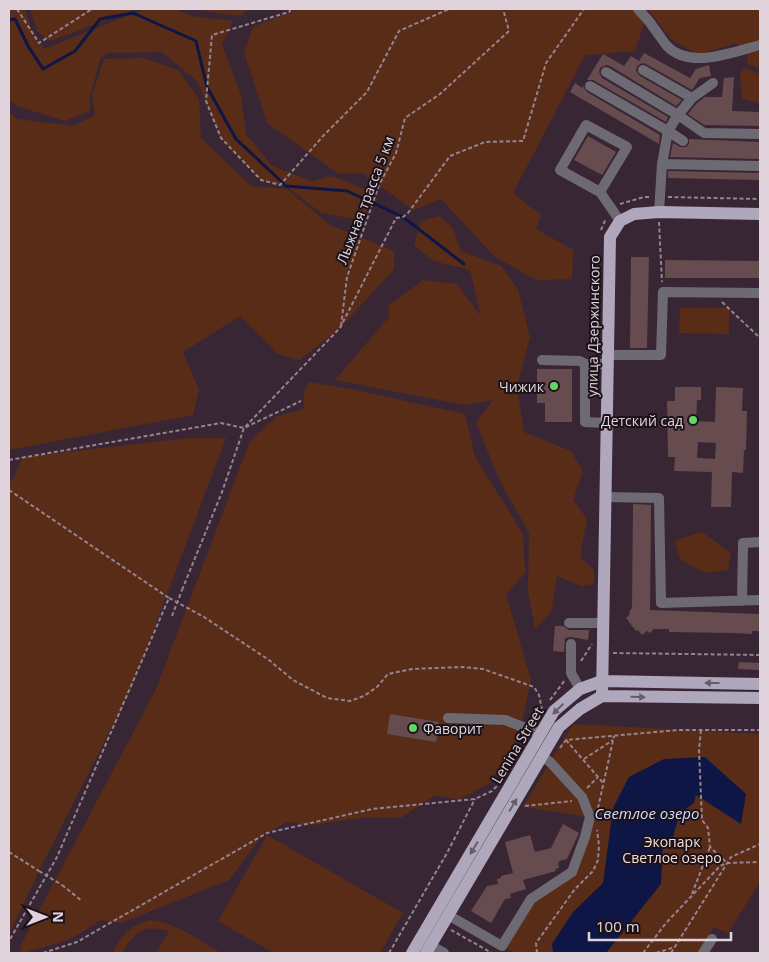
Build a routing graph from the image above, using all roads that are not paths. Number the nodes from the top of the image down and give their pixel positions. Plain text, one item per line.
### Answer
1 (638, 9) edge
2 (760, 45) edge
3 (643, 70) dead end
4 (606, 72) dead end
5 (713, 83) dead end
6 (590, 86) dead end
7 (692, 98) junction
8 (678, 115) junction
9 (668, 131) junction
10 (760, 134) edge
11 (682, 141) dead end
12 (662, 164) junction
13 (760, 166) edge
14 (600, 192) junction
15 (659, 212) junction
16 (760, 214) edge
17 (620, 221) junction
18 (760, 292) edge
19 (542, 360) dead end
20 (608, 360) junction
21 (585, 364) junction
22 (608, 423) junction
23 (606, 497) junction
24 (760, 542) edge
25 (760, 600) edge
26 (742, 601) junction
27 (569, 623) dead end
28 (604, 623) junction
29 (571, 644) dead end
30 (602, 681) junction
31 (760, 684) edge
32 (580, 689) junction
33 (602, 696) junction
34 (760, 698) edge
35 (448, 718) dead end
36 (543, 730) junction
37 (546, 759) junction
38 (448, 915) junction
39 (712, 939) dead end
40 (428, 949) edge
41 (412, 953) edge
42 (444, 953) edge
43 (703, 953) edge

1 - 2 street
3 - 7 street
4 - 8 street
5 - 7 street
6 - 9 street
7 - 8 street
8 - 9 street
8 - 10 street
9 - 11 street
9 - 12 street
12 - 13 street
12 - 15 street
14 - 14 street
14 - 17 street
15 - 16 main road
15 - 17 main road
17 - 20 main road, улица Дзержинского
18 - 20 street
19 - 21 street
20 - 21 street
20 - 22 main road, улица Дзержинского
21 - 22 street
22 - 23 main road, улица Дзержинского
23 - 26 street
23 - 28 main road, улица Дзержинского
24 - 26 street
25 - 26 street
27 - 28 street
28 - 30 main road, улица Дзержинского
29 - 32 street
31 -> 30 main road, Lenina Street
30 - 32 main road, Lenina Street
30 - 33 main road, улица Дзержинского
32 -> 36 main road, Lenina Street
33 -> 34 main road
33 - 37 main road, Lenina Street
35 - 36 street
36 -> 41 main road, Lenina Street
38 -> 37 main road, Lenina Street
37 - 38 street
38 - 40 main road, Lenina Street
39 - 43 street
40 - 42 street

